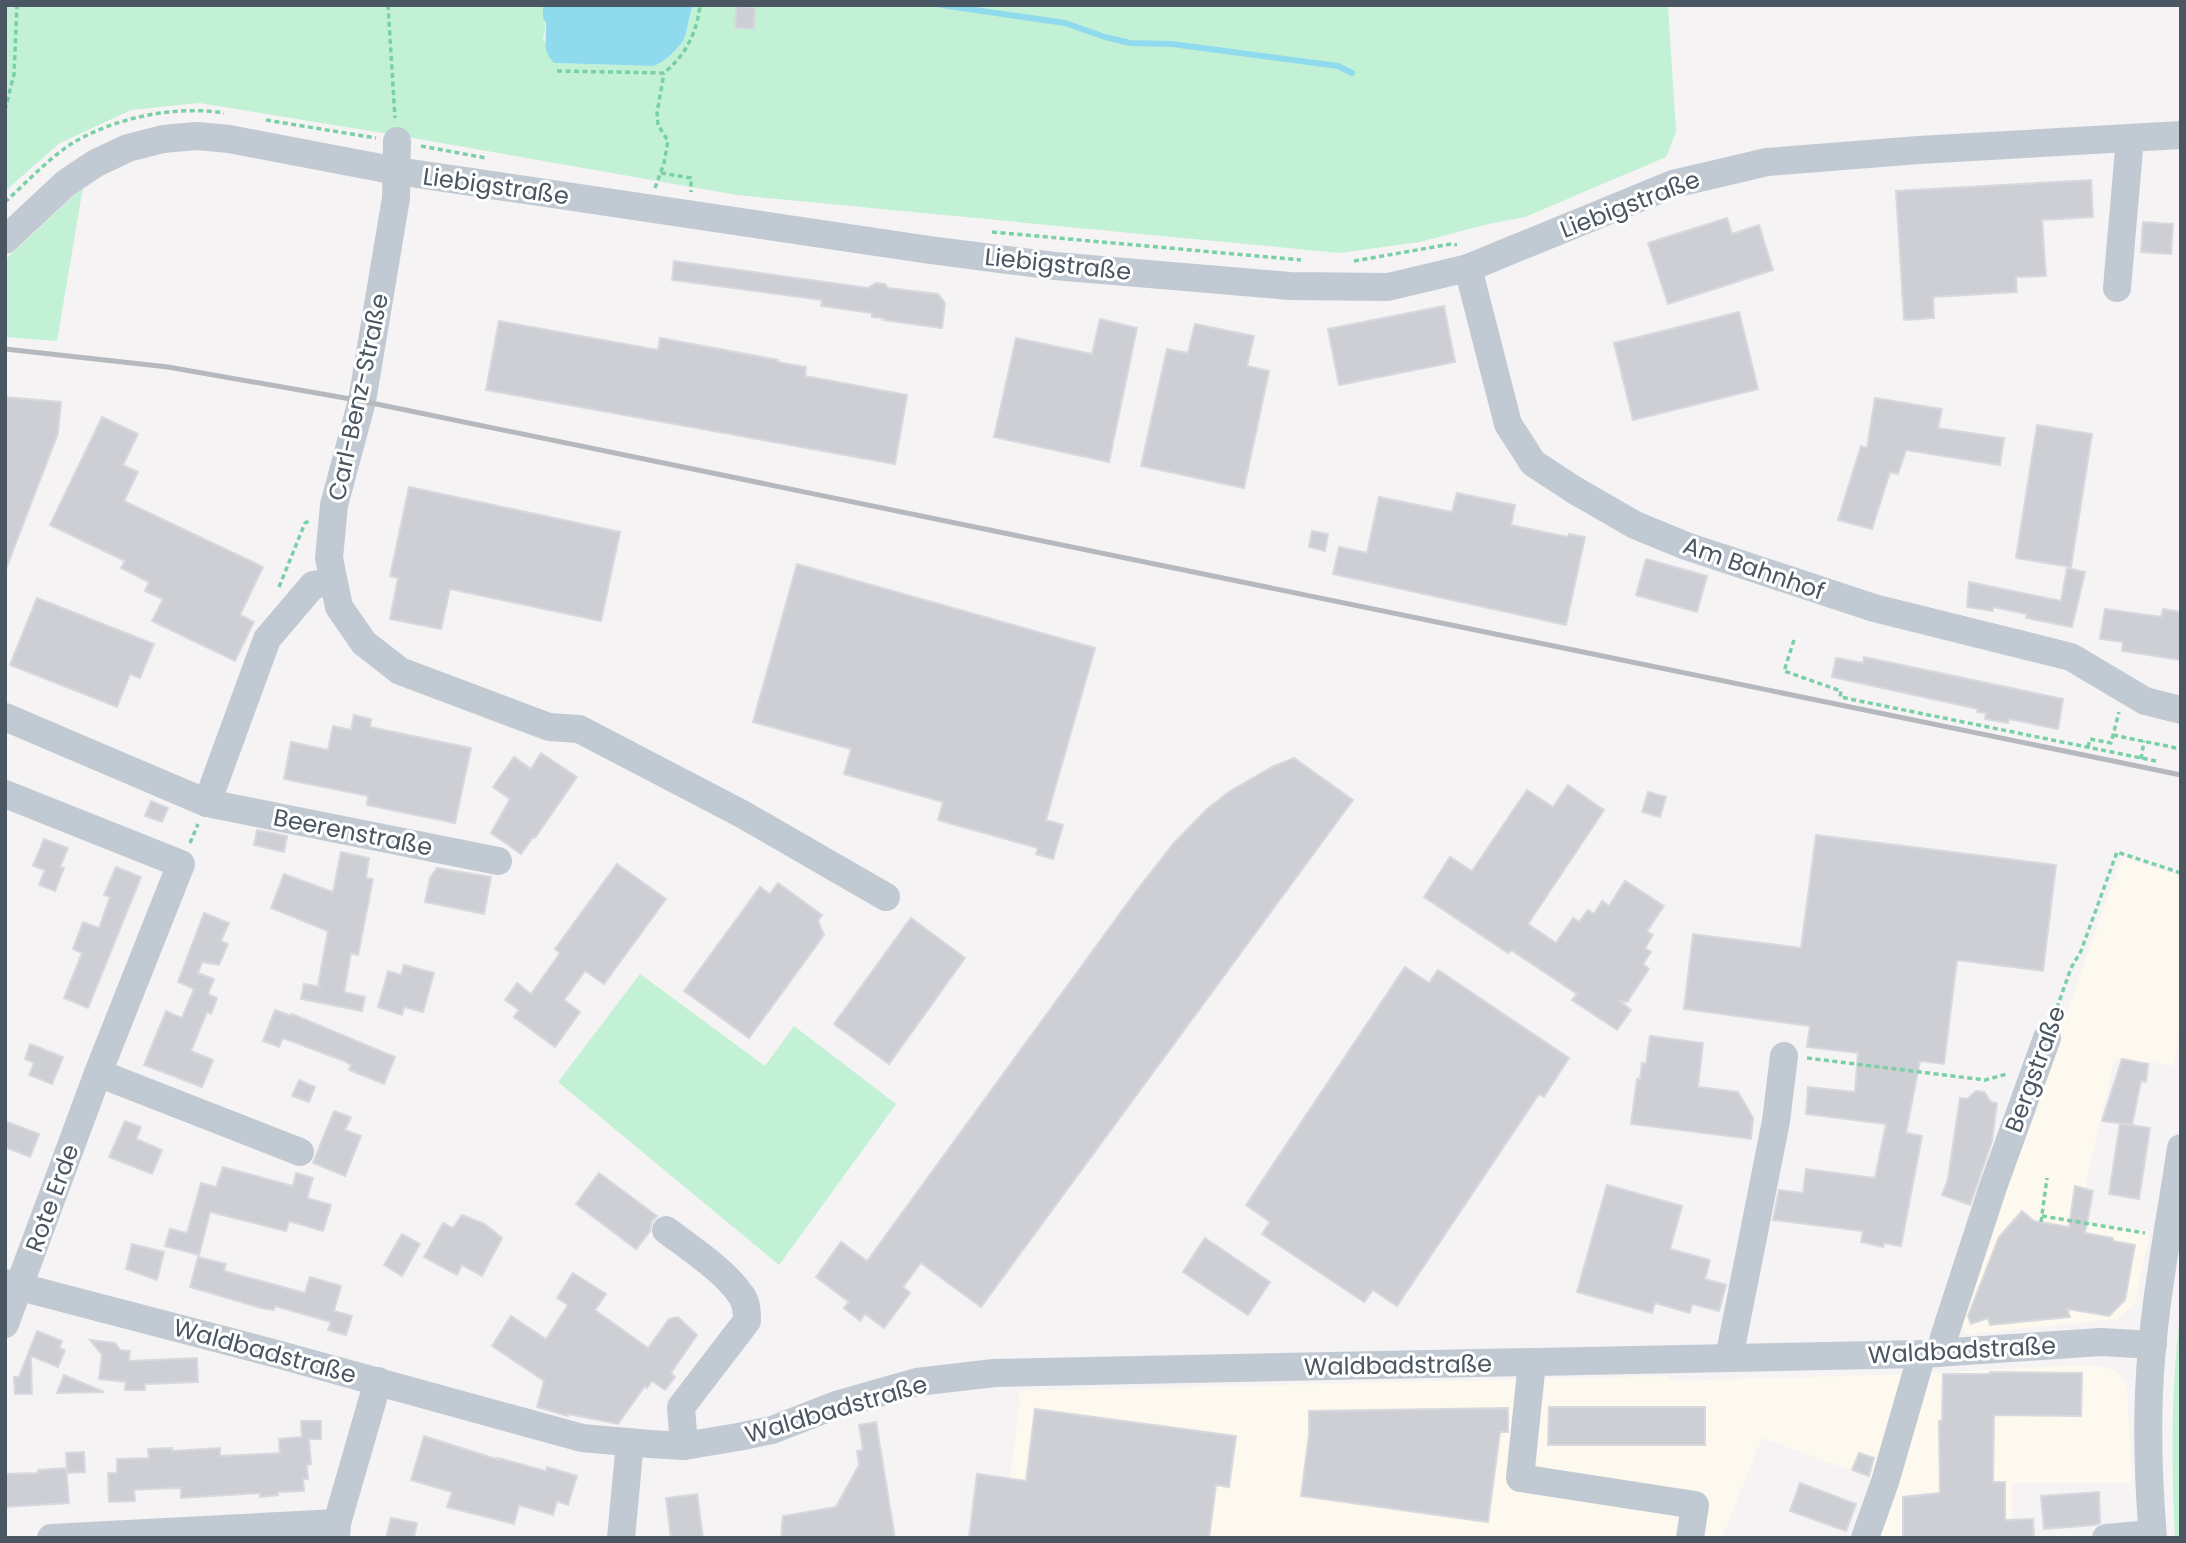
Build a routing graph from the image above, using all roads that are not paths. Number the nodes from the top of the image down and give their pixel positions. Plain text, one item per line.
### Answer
1 (2181, 135) edge
2 (2130, 138) junction
3 (397, 141) road end
4 (397, 171) junction
5 (5, 240) edge
6 (1466, 258) junction
7 (2117, 288) dead end
8 (332, 582) junction
9 (2181, 710) edge
10 (5, 717) edge
11 (5, 794) edge
12 (207, 803) junction
13 (498, 861) dead end
14 (886, 897) dead end
15 (2046, 1038) road end
16 (1784, 1056) road end
17 (98, 1073) junction
18 (2181, 1148) edge
19 (300, 1152) dead end
20 (666, 1230) dead end
21 (13, 1285) edge
22 (5, 1324) edge
23 (2153, 1345) junction
24 (1931, 1354) junction
25 (1729, 1358) junction
26 (1532, 1362) junction
27 (378, 1381) junction
28 (630, 1442) junction
29 (684, 1446) junction
30 (337, 1531) edge
31 (2152, 1536) edge
32 (51, 1538) edge
33 (621, 1538) edge
34 (1690, 1538) edge
35 (1865, 1538) edge
36 (2106, 1538) edge

1 - 2 street, Liebigstraße
2 - 6 street, Liebigstraße
2 - 7 street
3 - 4 street, Carl-Benz-Straße
4 - 5 street, Liebigstraße
4 - 6 street, Liebigstraße
4 - 8 street, Carl-Benz-Straße
6 - 9 street, Am Bahnhof
8 - 12 street
8 - 14 street, Carl-Benz-Straße
10 - 12 street, Beerenstraße
11 - 17 street, Rote Erde
12 - 13 street, Beerenstraße
15 - 24 street, Bergstraße
16 - 25 street
17 - 19 street
17 - 21 street, Rote Erde
18 - 23 street
20 - 29 street
21 - 22 street, Rote Erde
21 - 27 street, Waldbadstraße
23 - 24 street, Waldbadstraße
23 - 31 street
24 - 25 street, Waldbadstraße
24 - 35 street, Bergstraße
25 - 26 street, Waldbadstraße
26 - 29 street, Waldbadstraße
26 - 34 street
27 - 28 street, Waldbadstraße
27 - 30 street
28 - 29 street, Waldbadstraße
28 - 33 street
30 - 32 street
31 - 36 street

